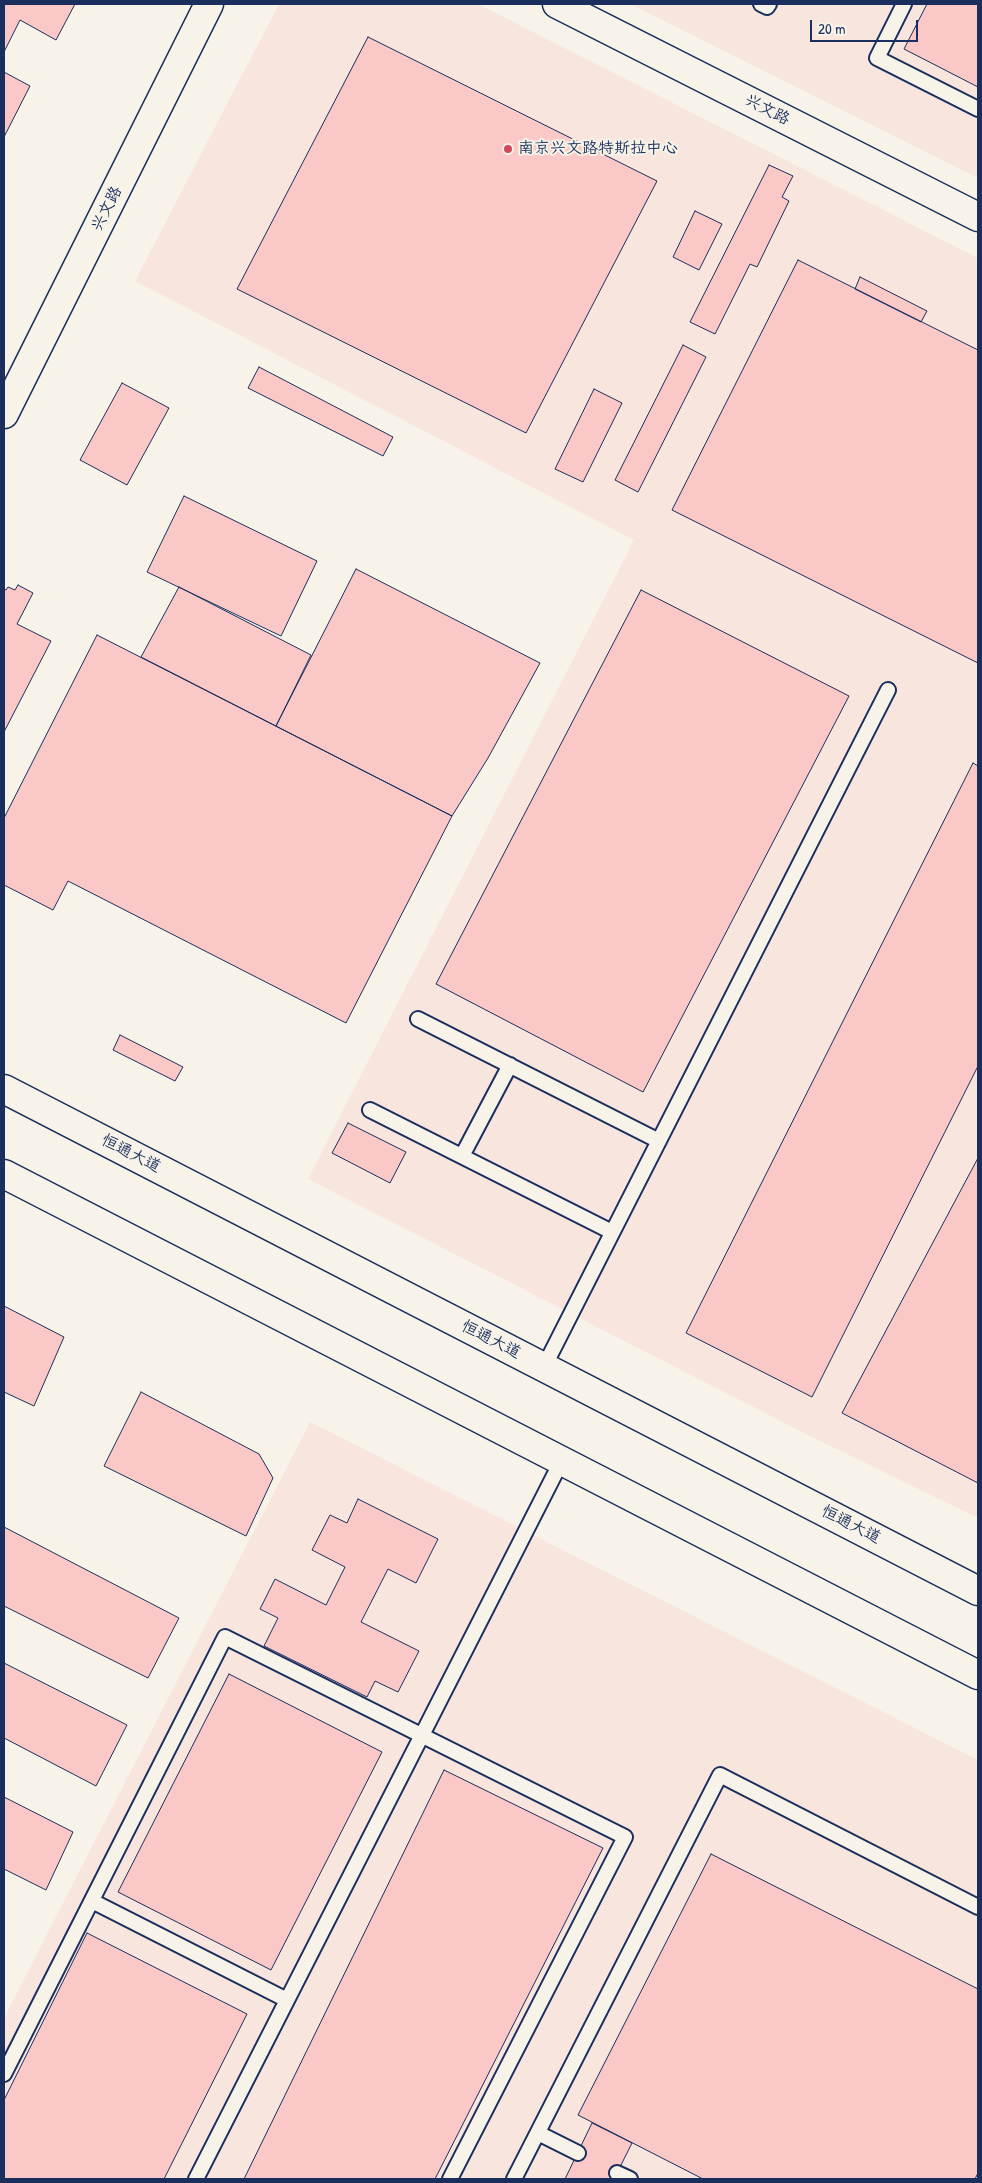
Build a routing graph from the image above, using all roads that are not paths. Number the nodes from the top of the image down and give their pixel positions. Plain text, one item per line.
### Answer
1 (209, 4) edge
2 (761, 4) edge
3 (769, 4) edge
4 (904, 4) edge
5 (568, 6) edge
6 (978, 109) edge
7 (978, 217) edge
8 (4, 414) edge
9 (888, 690) dead end
10 (418, 1019) dead end
11 (510, 1065) junction
12 (4, 1089) edge
13 (370, 1110) dead end
14 (659, 1140) junction
15 (462, 1156) junction
16 (4, 1174) edge
17 (612, 1232) junction
18 (544, 1367) junction
19 (562, 1460) junction
20 (978, 1590) edge
21 (978, 1675) edge
22 (422, 1736) junction
23 (92, 1901) junction
24 (978, 1907) edge
25 (287, 2000) junction
26 (4, 2074) edge
27 (538, 2133) junction
28 (578, 2153) dead end
29 (617, 2172) dead end
30 (196, 2179) edge
31 (450, 2179) edge
32 (514, 2179) edge
33 (630, 2179) edge

1 - 8 main road, 兴文路
2 - 3 lane
4 - 6 lane
5 - 7 main road, 兴文路
9 - 14 lane
10 - 11 lane
11 - 14 lane
11 - 15 lane
12 - 18 main road, 恒通大道
13 - 15 lane
14 - 17 lane
15 - 17 lane
16 - 19 main road
17 - 18 lane
18 - 20 main road, 恒通大道
19 - 21 main road
19 - 22 lane
22 - 23 lane
22 - 25 lane
22 - 31 lane
23 - 25 lane
23 - 26 lane
24 - 27 lane
25 - 30 lane
27 - 28 lane
27 - 32 lane
29 - 33 lane

